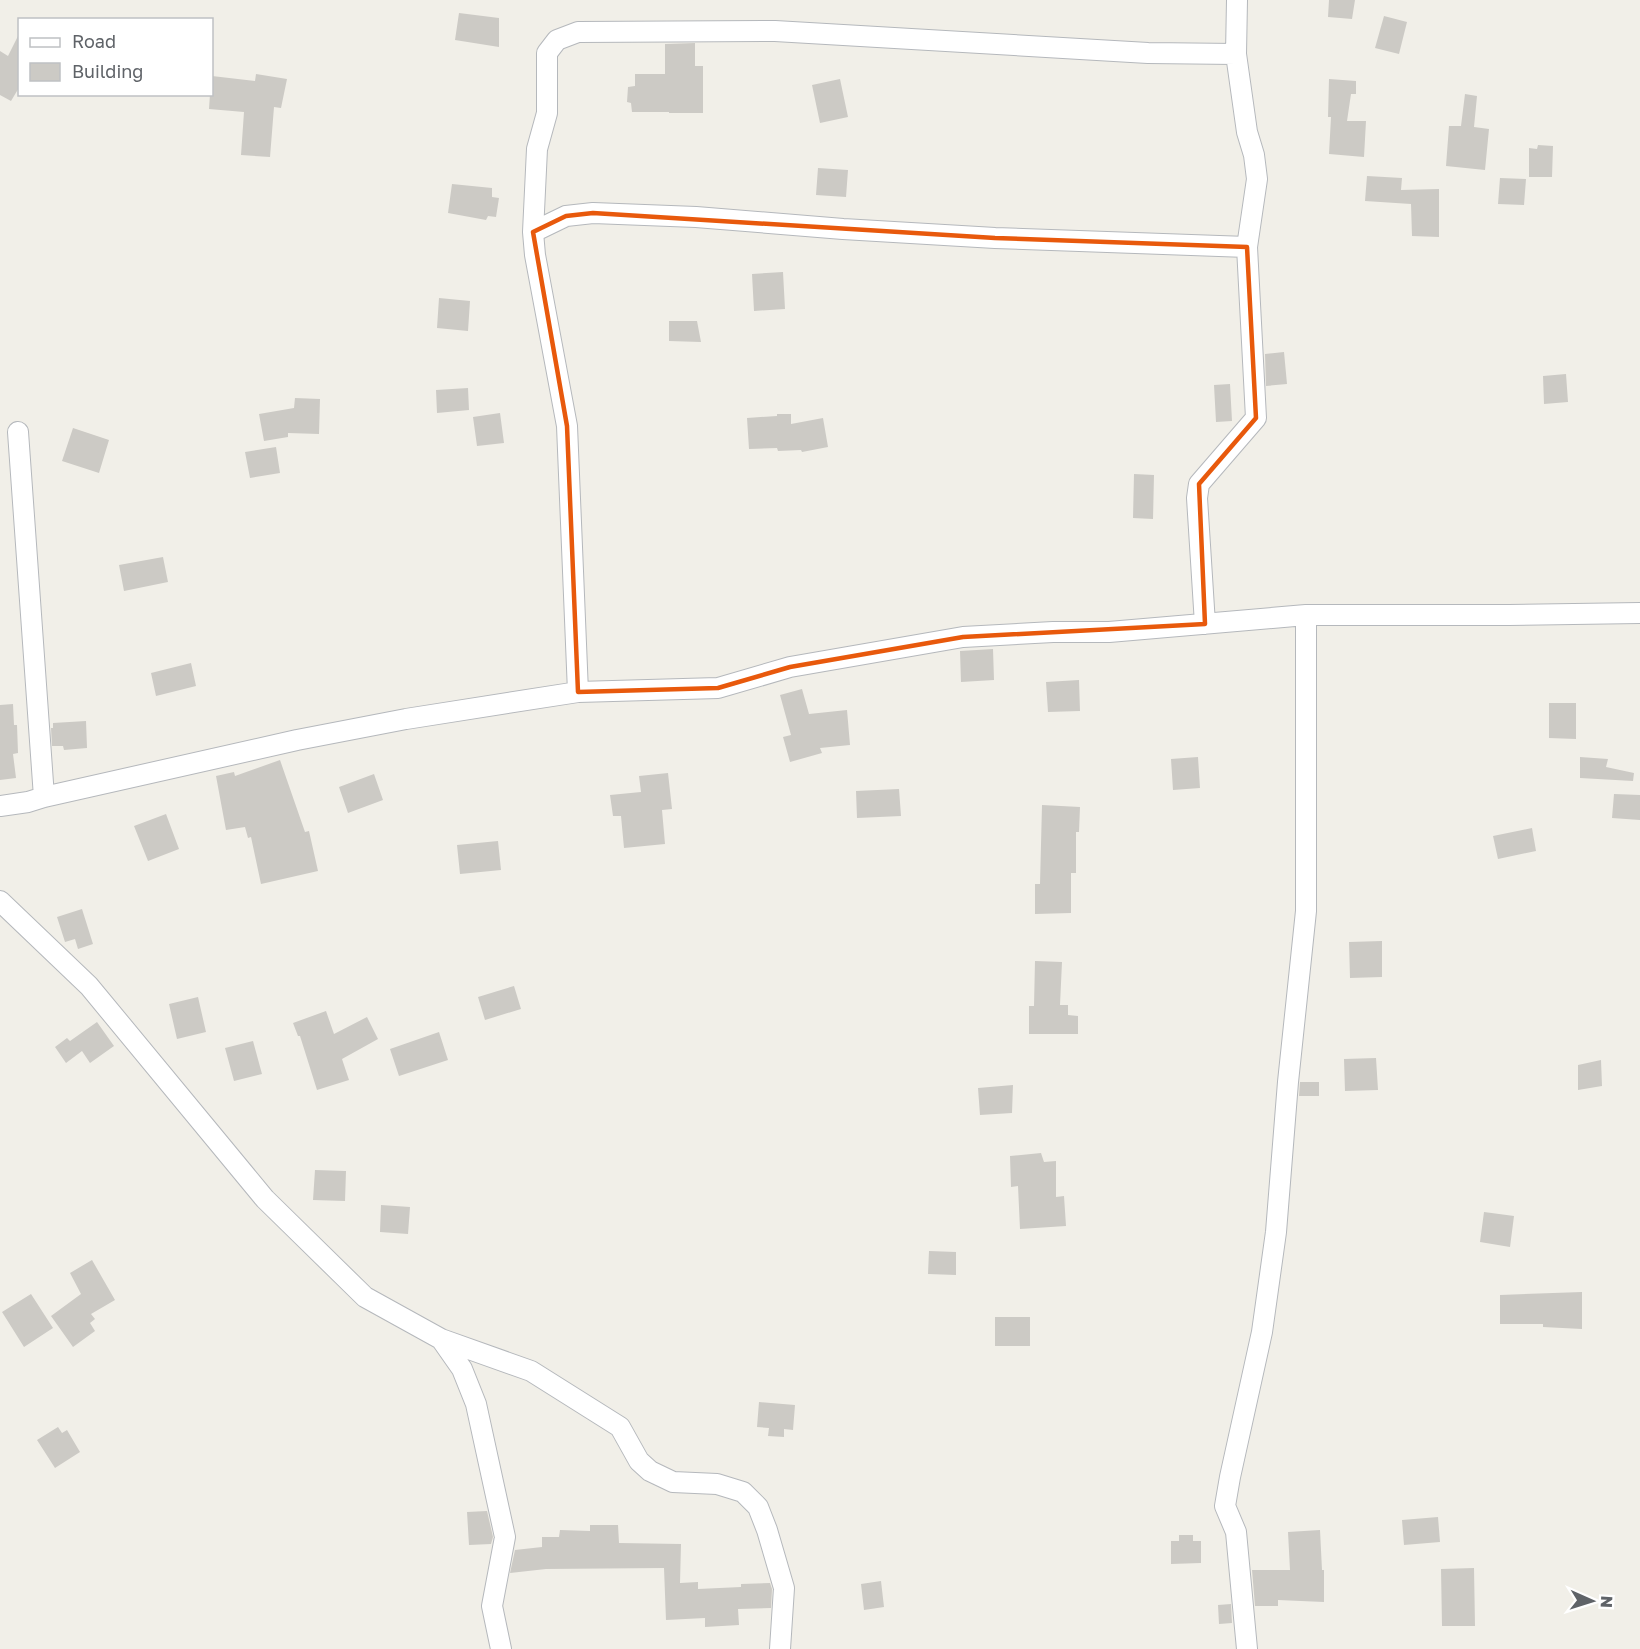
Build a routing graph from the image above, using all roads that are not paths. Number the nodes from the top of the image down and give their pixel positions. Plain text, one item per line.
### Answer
1 (1237, 0) edge
2 (1236, 54) junction
3 (532, 232) junction
4 (1247, 247) junction
5 (18, 432) dead end
6 (1640, 613) edge
7 (1306, 615) junction
8 (1205, 624) junction
9 (578, 692) junction
10 (44, 797) junction
11 (0, 806) edge
12 (0, 901) edge
13 (441, 1339) junction
14 (501, 1649) edge
15 (780, 1649) edge
16 (1247, 1649) edge

1 - 2 street
2 - 3 street
2 - 4 street
3 - 4 street
3 - 9 street
4 - 8 street
5 - 10 street
6 - 7 street
7 - 8 street
7 - 16 street
8 - 9 street
9 - 10 street
10 - 11 street
12 - 13 street
13 - 14 street
13 - 15 street

